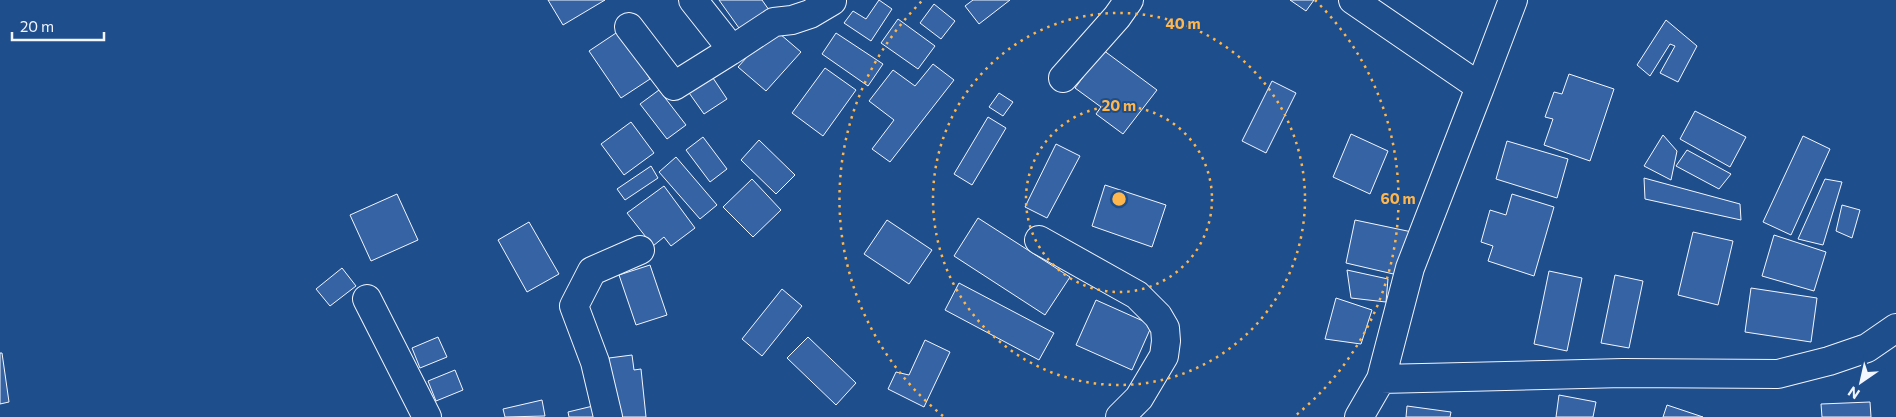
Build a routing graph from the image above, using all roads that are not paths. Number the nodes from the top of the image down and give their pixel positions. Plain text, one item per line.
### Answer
1 (693, 0) edge
2 (833, 0) edge
3 (1129, 0) edge
4 (1353, 0) edge
5 (1513, 0) edge
6 (629, 27) dead end
7 (730, 51) junction
8 (1063, 78) dead end
9 (1480, 87) junction
10 (1039, 240) dead end
11 (640, 250) dead end
12 (367, 299) dead end
13 (1896, 328) edge
14 (1382, 379) junction
15 (427, 417) edge
16 (608, 417) edge
17 (1120, 417) edge
18 (1359, 417) edge

1 - 7 street
2 - 7 street
3 - 8 street
4 - 9 street
5 - 9 street
6 - 7 street
9 - 14 street
10 - 17 street
11 - 16 street
12 - 15 street
13 - 14 street
14 - 18 street

